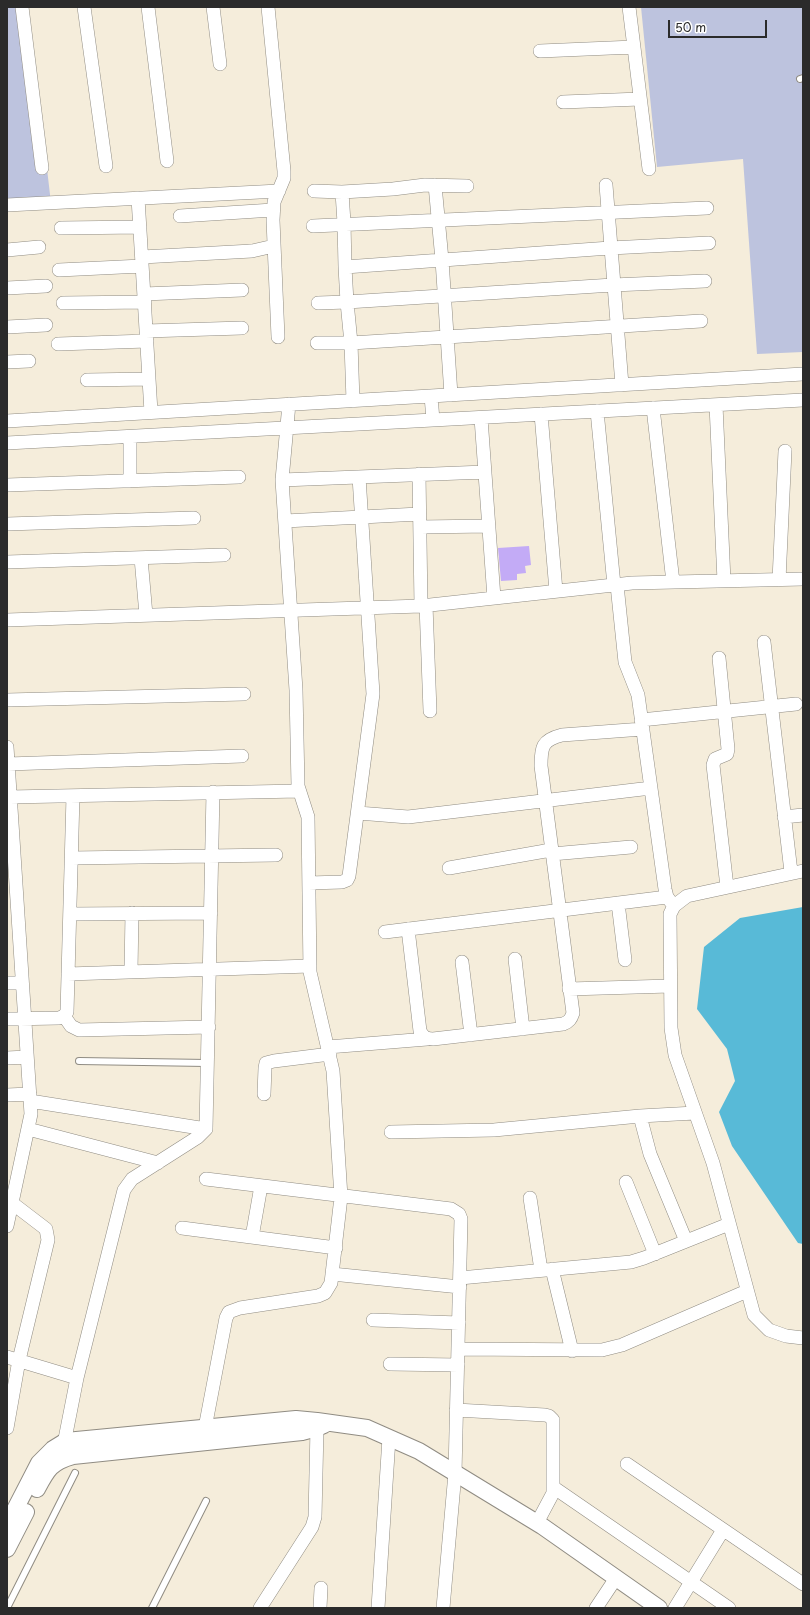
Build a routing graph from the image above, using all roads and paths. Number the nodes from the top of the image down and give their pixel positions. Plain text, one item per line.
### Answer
1 (22, 7) edge
2 (84, 7) edge
3 (148, 7) edge
4 (213, 7) edge
5 (268, 7) edge
6 (629, 7) edge
7 (634, 47) junction
8 (540, 51) dead end
9 (220, 64) dead end
10 (640, 98) junction
11 (563, 102) dead end
12 (167, 161) dead end
13 (106, 166) dead end
14 (42, 168) dead end
15 (649, 169) dead end
16 (435, 185) junction
17 (606, 185) dead end
18 (467, 186) dead end
19 (279, 191) junction
20 (314, 191) dead end
21 (342, 192) junction
22 (138, 198) junction
23 (7, 205) edge
24 (708, 208) dead end
25 (273, 210) junction
26 (607, 212) junction
27 (180, 216) dead end
28 (437, 219) junction
29 (344, 223) junction
30 (313, 226) dead end
31 (140, 227) junction
32 (61, 228) dead end
33 (708, 243) dead end
34 (274, 246) junction
35 (40, 247) dead end
36 (610, 248) junction
37 (7, 250) edge
38 (442, 260) junction
39 (142, 261) junction
40 (345, 267) junction
41 (59, 270) dead end
42 (705, 281) dead end
43 (613, 285) junction
44 (46, 286) dead end
45 (7, 288) edge
46 (242, 290) dead end
47 (444, 296) junction
48 (144, 298) junction
49 (318, 302) dead end
50 (347, 302) junction
51 (63, 303) dead end
52 (701, 321) dead end
53 (46, 325) dead end
54 (7, 327) edge
55 (617, 327) junction
56 (242, 328) dead end
57 (146, 336) junction
58 (278, 337) dead end
59 (446, 337) junction
60 (351, 342) junction
61 (317, 343) dead end
62 (58, 344) dead end
63 (29, 361) dead end
64 (7, 362) edge
65 (803, 374) edge
66 (149, 379) junction
67 (87, 380) dead end
68 (622, 385) junction
69 (451, 395) junction
70 (431, 396) junction
71 (803, 400) edge
72 (353, 401) junction
73 (288, 404) junction
74 (716, 405) junction
75 (653, 408) junction
76 (597, 411) junction
77 (151, 412) junction
78 (541, 414) junction
79 (481, 418) junction
80 (433, 420) junction
81 (7, 421) edge
82 (286, 429) junction
83 (130, 437) junction
84 (7, 443) edge
85 (785, 451) dead end
86 (485, 472) junction
87 (419, 474) junction
88 (239, 477) dead end
89 (359, 477) junction
90 (282, 480) junction
91 (130, 481) junction
92 (7, 485) edge
93 (362, 517) junction
94 (194, 518) dead end
95 (420, 520) junction
96 (285, 521) junction
97 (7, 524) edge
98 (489, 526) junction
99 (224, 555) dead end
100 (141, 558) junction
101 (7, 562) edge
102 (803, 579) edge
103 (779, 580) junction
104 (724, 581) junction
105 (673, 582) junction
106 (616, 585) junction
107 (556, 591) junction
108 (494, 598) junction
109 (424, 605) junction
110 (368, 607) junction
111 (292, 610) junction
112 (146, 615) junction
113 (7, 620) edge
114 (764, 642) dead end
115 (719, 658) dead end
116 (244, 694) dead end
117 (7, 700) edge
118 (796, 704) dead end
119 (771, 706) junction
120 (430, 711) dead end
121 (725, 711) junction
122 (642, 724) junction
123 (7, 747) edge
124 (242, 756) dead end
125 (8, 764) junction
126 (651, 788) junction
127 (299, 791) junction
128 (213, 792) junction
129 (73, 796) junction
130 (10, 797) junction
131 (545, 800) junction
132 (358, 814) junction
133 (803, 815) edge
134 (784, 817) junction
135 (631, 847) dead end
136 (552, 852) junction
137 (10, 855) edge
138 (276, 855) dead end
139 (212, 856) junction
140 (72, 858) junction
141 (449, 868) dead end
142 (797, 872) edge
143 (309, 883) junction
144 (727, 887) junction
145 (12, 899) edge
146 (670, 901) junction
147 (618, 903) junction
148 (559, 911) junction
149 (132, 913) junction
150 (211, 913) junction
151 (70, 914) junction
152 (408, 929) junction
153 (385, 932) dead end
154 (13, 942) edge
155 (515, 959) dead end
156 (625, 960) dead end
157 (462, 962) dead end
158 (310, 966) junction
159 (210, 968) junction
160 (131, 971) junction
161 (68, 974) junction
162 (7, 983) edge
163 (22, 983) junction
164 (670, 986) junction
165 (569, 989) junction
166 (64, 1016) junction
167 (25, 1018) junction
168 (7, 1019) edge
169 (209, 1027) junction
170 (523, 1029) junction
171 (471, 1035) junction
172 (427, 1039) junction
173 (329, 1050) junction
174 (27, 1057) junction
175 (7, 1058) edge
176 (79, 1061) dead end
177 (208, 1063) junction
178 (264, 1094) dead end
179 (7, 1095) edge
180 (30, 1097) junction
181 (695, 1113) junction
182 (640, 1116) junction
183 (28, 1129) junction
184 (206, 1129) junction
185 (391, 1132) dead end
186 (158, 1163) junction
187 (206, 1180) dead end
188 (626, 1182) dead end
189 (261, 1186) junction
190 (342, 1197) junction
191 (530, 1198) dead end
192 (10, 1202) edge
193 (729, 1224) junction
194 (7, 1226) edge
195 (182, 1228) dead end
196 (252, 1237) junction
197 (686, 1241) junction
198 (336, 1248) junction
199 (655, 1254) junction
200 (547, 1270) junction
201 (332, 1274) junction
202 (460, 1283) junction
203 (748, 1291) junction
204 (373, 1320) dead end
205 (459, 1323) junction
206 (803, 1338) edge
207 (458, 1349) junction
208 (572, 1351) junction
209 (13, 1359) edge
210 (390, 1364) dead end
211 (458, 1365) junction
212 (77, 1378) junction
213 (456, 1410) junction
214 (323, 1425) junction
215 (7, 1428) edge
216 (205, 1428) junction
217 (389, 1438) junction
218 (66, 1441) junction
219 (61, 1459) junction
220 (627, 1464) dead end
221 (75, 1473) dead end
222 (455, 1473) junction
223 (553, 1487) junction
224 (206, 1501) dead end
225 (537, 1523) junction
226 (7, 1525) edge
227 (723, 1530) junction
228 (7, 1549) edge
229 (616, 1578) junction
230 (692, 1583) junction
231 (803, 1584) edge
232 (321, 1588) dead end
233 (7, 1608) edge
234 (152, 1608) edge
235 (260, 1608) edge
236 (320, 1608) edge
237 (378, 1608) edge
238 (443, 1608) edge
239 (596, 1608) edge
240 (659, 1608) edge
241 (675, 1608) edge
242 (729, 1608) edge

1 - 14 street
2 - 13 street
3 - 12 street
4 - 9 street
5 - 19 street
6 - 7 street
7 - 8 street
7 - 10 street
10 - 11 street
10 - 15 street
16 - 18 street
16 - 21 street
16 - 28 street
17 - 26 street
19 - 22 street
19 - 25 street
20 - 21 street
21 - 29 street
22 - 23 street
22 - 31 street
24 - 26 street
25 - 27 street
25 - 34 street
26 - 28 street
26 - 36 street
28 - 29 street
28 - 38 street
29 - 30 street
29 - 40 street
31 - 32 street
31 - 39 street
33 - 36 street
34 - 39 street
34 - 58 street
35 - 37 street
36 - 38 street
36 - 43 street
38 - 40 street
38 - 47 street
39 - 41 street
39 - 48 street
40 - 50 street
42 - 43 street
43 - 47 street
43 - 55 street
44 - 45 street
46 - 48 street
47 - 50 street
47 - 59 street
48 - 51 street
48 - 57 street
49 - 50 street
50 - 60 street
52 - 55 street
53 - 54 street
55 - 59 street
55 - 68 street
56 - 57 street
57 - 62 street
57 - 66 street
59 - 60 street
59 - 69 street
60 - 61 street
60 - 72 street
63 - 64 street
65 - 68 street
66 - 67 street
66 - 77 street
68 - 69 street
69 - 70 street
70 - 72 street
70 - 80 street
71 - 74 street
72 - 73 street
73 - 77 street
73 - 82 street
74 - 75 street
74 - 104 street
75 - 76 street
75 - 105 street
76 - 78 street
76 - 106 street
77 - 81 street
78 - 79 street
78 - 107 street
79 - 80 street
79 - 86 street
80 - 82 street
82 - 83 street
82 - 90 street
83 - 84 street
83 - 91 street
85 - 103 street
86 - 87 street
86 - 98 street
87 - 89 street
87 - 95 street
88 - 91 street
89 - 90 street
89 - 93 street
90 - 96 street
91 - 92 street
93 - 95 street
93 - 96 street
93 - 110 street
94 - 97 street
95 - 98 street
95 - 109 street
96 - 111 street
98 - 108 street
99 - 100 street
100 - 101 street
100 - 112 street
102 - 103 street
103 - 104 street
104 - 105 street
105 - 106 street
106 - 107 street
106 - 122 street
107 - 108 street
108 - 109 street
109 - 110 street
109 - 120 street
110 - 111 street
110 - 132 street
111 - 112 street
111 - 127 street
112 - 113 street
114 - 119 street
115 - 121 street
116 - 117 street
118 - 119 street
119 - 121 street
119 - 134 street
121 - 122 street
121 - 144 street
122 - 126 street
122 - 131 street
123 - 125 street
124 - 125 street
125 - 130 street
126 - 131 street
126 - 146 street
127 - 128 street
127 - 143 street
128 - 129 street
128 - 139 street
129 - 130 street
129 - 140 street
130 - 137 street
131 - 132 street
131 - 136 street
132 - 143 street
133 - 134 street
134 - 142 street
135 - 136 street
136 - 141 street
136 - 148 street
137 - 145 street
138 - 139 street
139 - 140 street
139 - 150 street
140 - 151 street
142 - 144 street
143 - 158 street
144 - 146 street
145 - 154 street
146 - 147 street
146 - 164 street
147 - 148 street
147 - 156 street
148 - 152 street
148 - 165 street
149 - 150 street
149 - 151 street
149 - 160 street
150 - 159 street
151 - 161 street
152 - 153 street
152 - 172 street
154 - 163 street
155 - 170 street
157 - 171 street
158 - 159 street
158 - 173 street
159 - 160 street
159 - 169 street
160 - 161 street
161 - 166 street
162 - 163 street
163 - 167 street
164 - 165 street
164 - 181 street
165 - 170 street
166 - 167 street
166 - 169 street
167 - 168 street
167 - 174 street
169 - 177 street
170 - 171 street
171 - 172 street
172 - 173 street
173 - 178 street
173 - 190 street
174 - 175 street
174 - 180 street
176 - 177 lane
177 - 184 street
179 - 180 street
180 - 183 street
180 - 184 street
181 - 182 street
181 - 193 street
182 - 185 street
182 - 197 street
183 - 186 street
183 - 192 street
184 - 186 street
186 - 212 street
187 - 189 street
188 - 199 street
189 - 190 street
189 - 196 street
190 - 198 street
190 - 202 street
191 - 200 street
192 - 194 street
192 - 209 street
193 - 197 street
193 - 203 street
195 - 196 street
196 - 198 street
197 - 199 street
198 - 201 street
199 - 200 street
200 - 202 street
200 - 208 street
201 - 202 street
201 - 216 street
202 - 205 street
203 - 206 street
203 - 208 street
204 - 205 street
205 - 207 street
207 - 208 street
207 - 211 street
209 - 212 street
209 - 215 street
210 - 211 street
211 - 213 street
212 - 218 street
213 - 222 street
213 - 223 street
214 - 216 street
214 - 217 street
214 - 219 street
214 - 235 street
216 - 218 street
217 - 222 street
217 - 237 street
218 - 219 street
218 - 226 street
219 - 228 street
220 - 227 street
221 - 233 lane
222 - 225 street
222 - 238 street
223 - 225 street
223 - 230 street
224 - 234 lane
225 - 229 street
227 - 230 street
227 - 231 street
229 - 239 street
229 - 240 street
230 - 241 street
230 - 242 street
232 - 236 street

